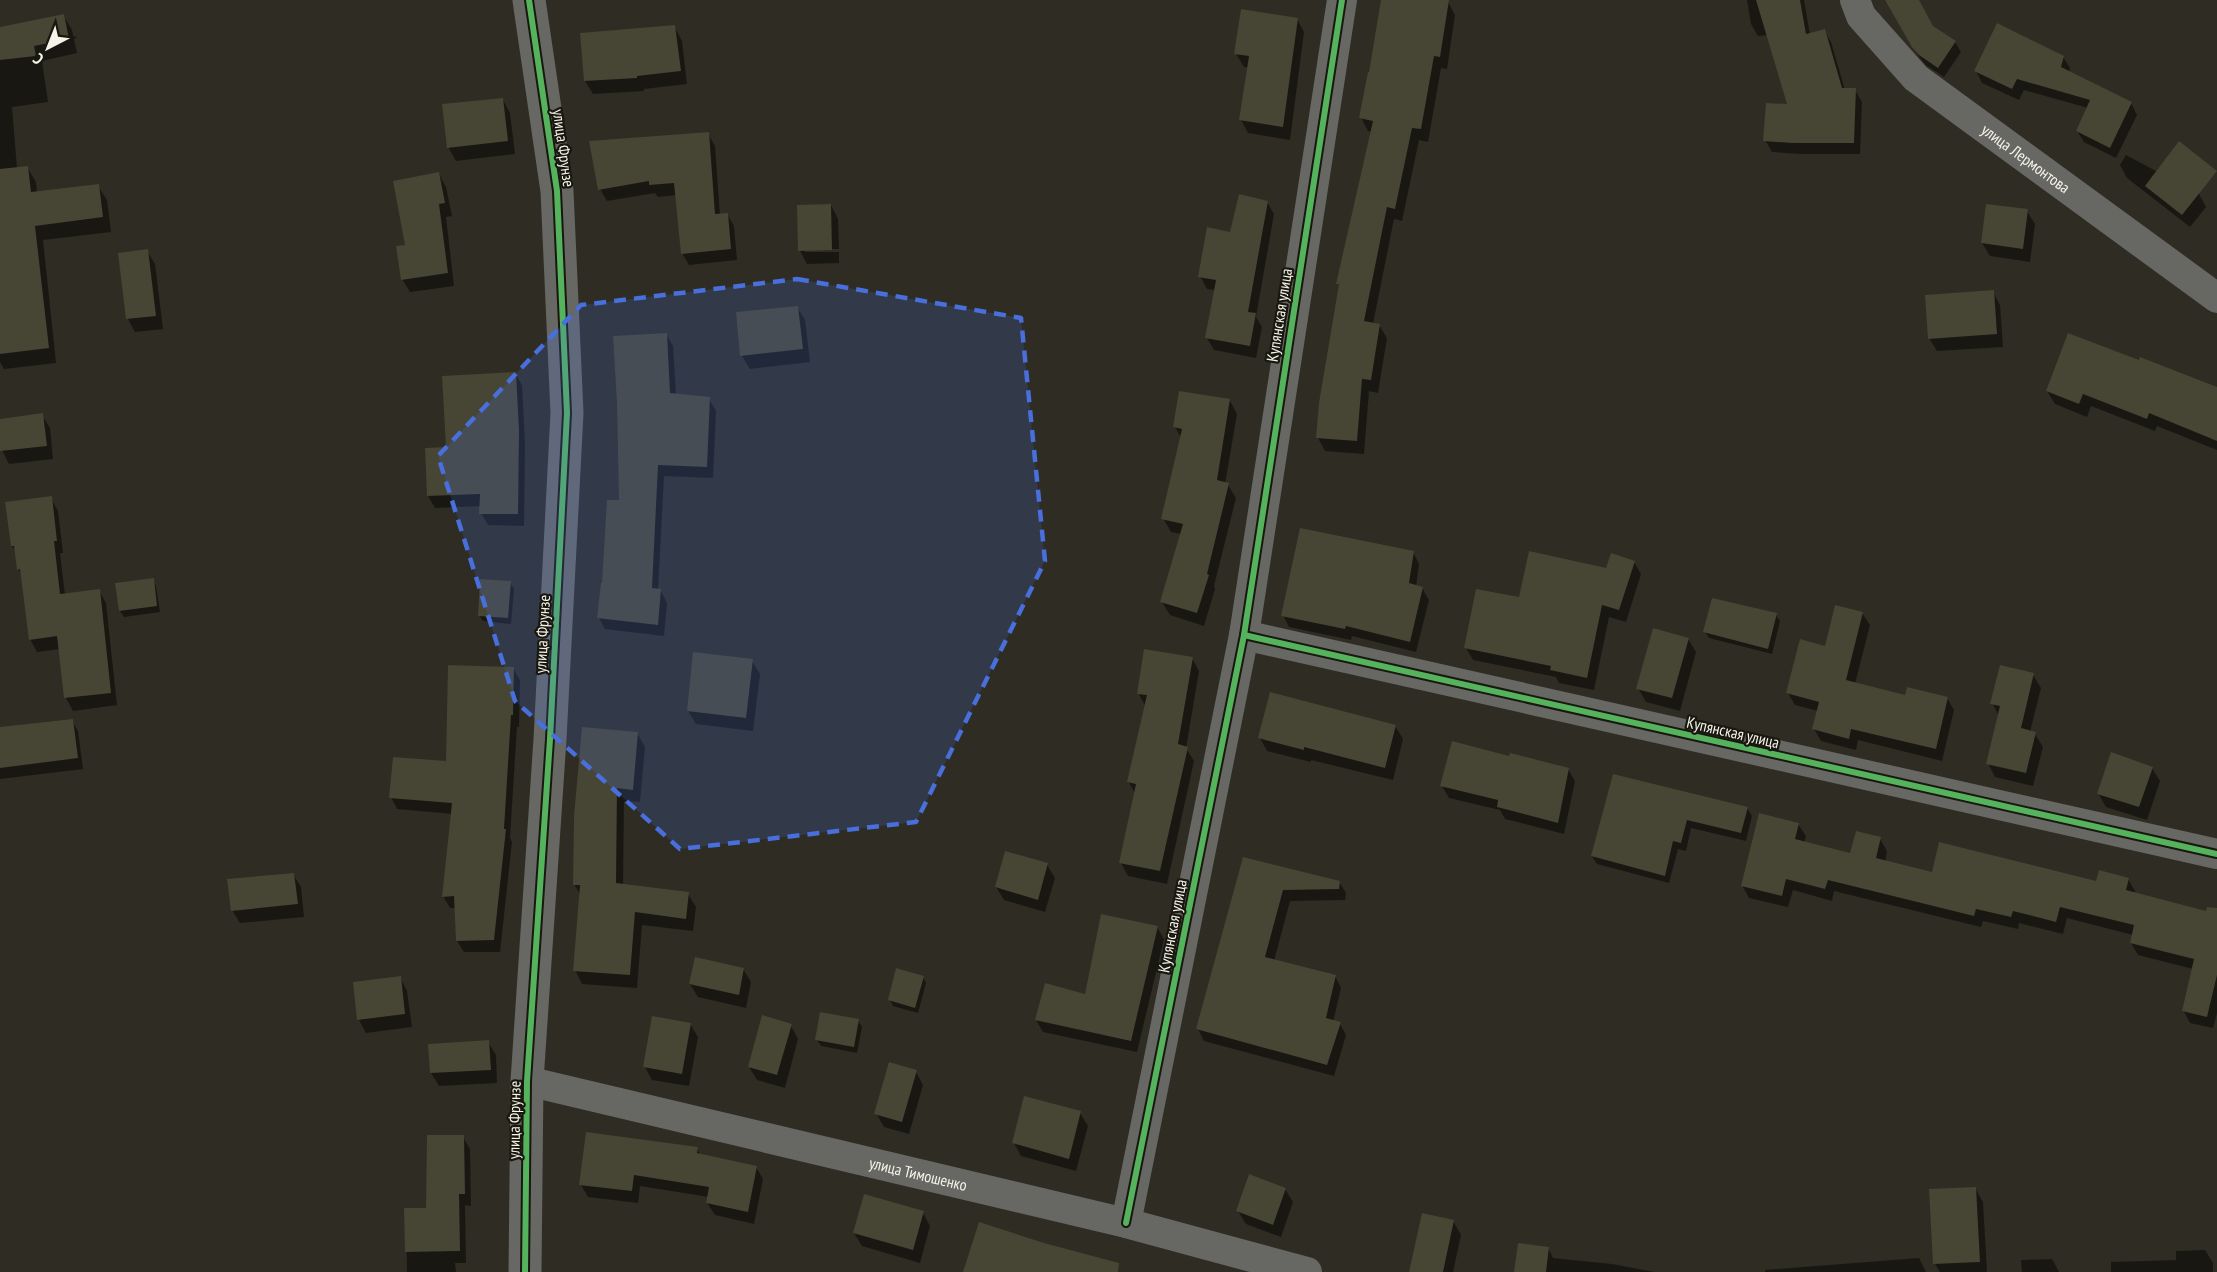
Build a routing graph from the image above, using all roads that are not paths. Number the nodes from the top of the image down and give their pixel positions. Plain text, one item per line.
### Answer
1 (529, 0) edge
2 (1342, 0) edge
3 (1855, 0) edge
4 (2217, 297) edge
5 (1244, 635) junction
6 (2217, 854) edge
7 (528, 1081) junction
8 (1126, 1223) junction
9 (525, 1272) edge
10 (1307, 1272) edge

1 - 7 street, улица Фрунзе
2 - 5 street, Купянская улица
3 - 4 street, улица Лермонтова
5 - 6 street, Купянская улица
5 - 8 street, Купянская улица
7 - 8 street, улица Тимошенко
7 - 9 street, улица Фрунзе
8 - 10 street, улица Тимошенко

